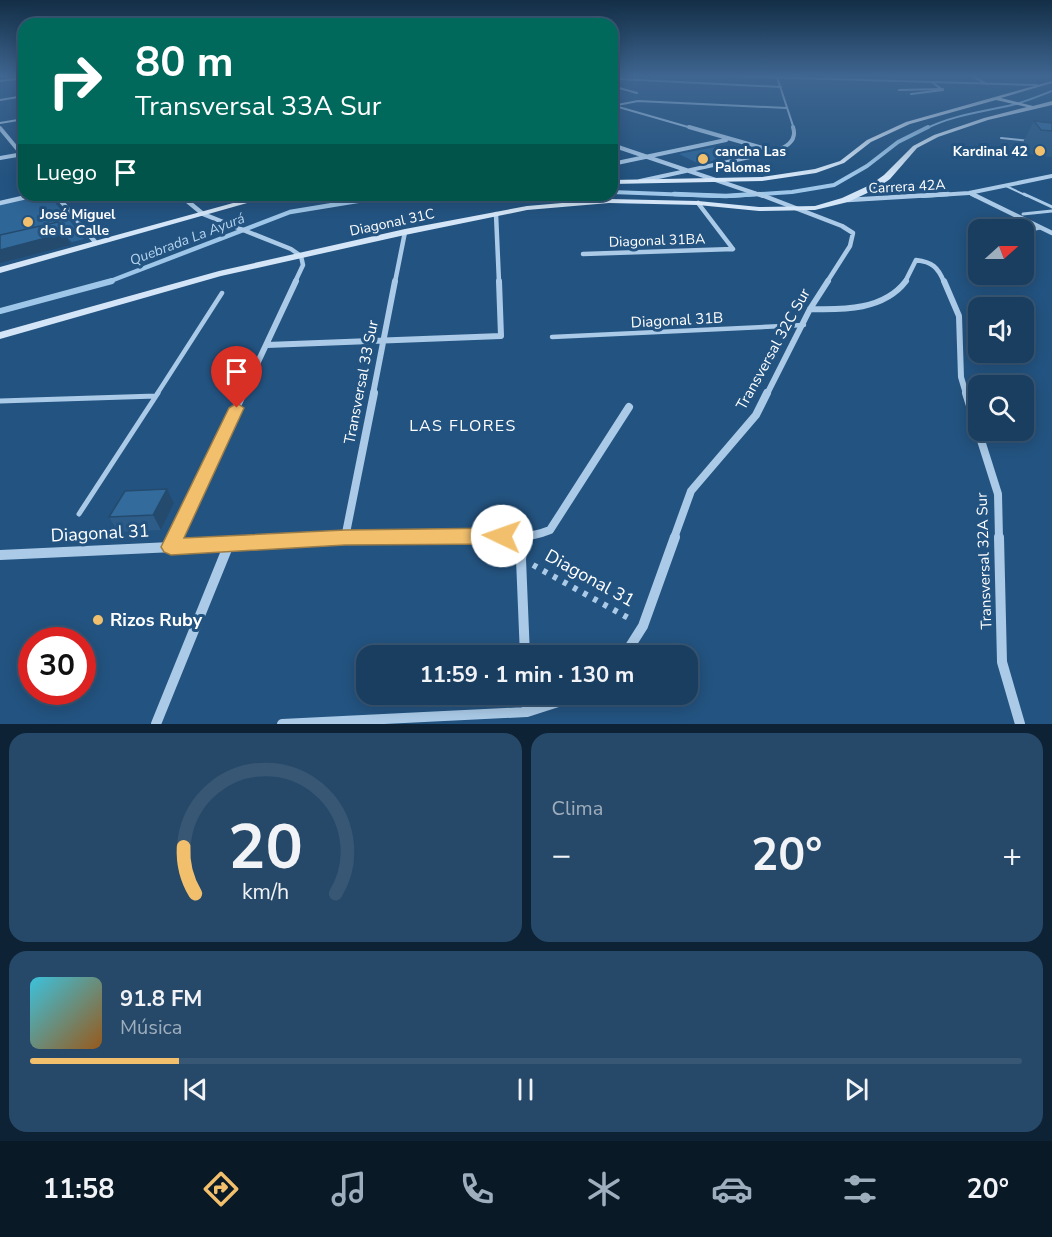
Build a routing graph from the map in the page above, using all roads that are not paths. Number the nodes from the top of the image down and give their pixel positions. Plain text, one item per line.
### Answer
1 (627, 110) edge
2 (788, 110) edge
3 (950, 110) edge
4 (1019, 110) edge
5 (18, 121) edge
6 (0, 125) edge
7 (1001, 138) dead end
8 (729, 139) junction
9 (1031, 142) dead end
10 (618, 145) edge
11 (618, 145) edge
12 (18, 148) edge
13 (773, 152) junction
14 (654, 155) junction
15 (18, 156) edge
16 (647, 157) junction
17 (0, 158) edge
18 (659, 161) junction
19 (618, 163) edge
20 (689, 170) junction
21 (1052, 176) edge
22 (720, 180) junction
23 (618, 182) edge
24 (636, 182) junction
25 (1006, 186) junction
26 (969, 193) junction
27 (18, 199) edge
28 (845, 200) junction
29 (61, 201) edge
30 (187, 201) edge
31 (250, 201) edge
32 (0, 203) edge
33 (698, 203) junction
34 (799, 209) junction
35 (1052, 209) edge
36 (203, 214) junction
37 (496, 214) junction
38 (1023, 214) dead end
39 (1040, 228) junction
40 (1034, 229) edge
41 (405, 232) junction
42 (1052, 233) edge
43 (96, 243) junction
44 (583, 255) dead end
45 (301, 256) junction
46 (0, 270) edge
47 (222, 293) dead end
48 (810, 309) junction
49 (804, 326) junction
50 (0, 336) edge
51 (552, 337) dead end
52 (383, 340) junction
53 (267, 345) junction
54 (156, 396) junction
55 (0, 401) edge
56 (629, 407) dead end
57 (79, 514) dead end
58 (345, 538) junction
59 (524, 538) junction
60 (229, 544) junction
61 (171, 547) junction
62 (0, 555) edge
63 (525, 645) edge
64 (631, 645) edge
65 (527, 705) edge
66 (551, 705) edge
67 (527, 712) junction
68 (156, 724) edge
69 (282, 724) edge
70 (1020, 724) edge

1 - 8 street
2 - 13 street
3 - 22 main road
4 - 28 main road, Diagonal 31C
5 - 6 street
6 - 12 street
7 - 9 lane
8 - 13 street
8 - 14 street
10 - 14 street
11 - 16 street
13 - 20 street
14 - 16 street
14 - 18 street
15 - 17 street
16 - 18 street
16 - 19 street
18 - 20 street
20 - 22 street
20 - 24 street
21 - 25 street, Carrera 42A
22 - 24 main road
22 - 34 street
23 - 24 main road
25 - 26 street, Carrera 42A
25 - 35 lane
26 - 28 street, Carrera 42A
26 - 39 street
27 - 32 street
28 - 34 main road, Diagonal 31C
29 - 43 street
30 - 36 street
31 - 36 main road
33 - 34 main road, Diagonal 31C
33 - 37 main road, Diagonal 31C
33 - 44 street, Diagonal 31BA
34 - 48 street, Transversal 32C Sur
35 - 38 lane
36 - 43 main road
36 - 45 street
37 - 41 main road, Diagonal 31C
37 - 52 street
39 - 40 lane
39 - 42 street
41 - 45 main road, Diagonal 31C
41 - 52 street, Transversal 33 Sur
43 - 46 main road
45 - 50 main road, Diagonal 31C
45 - 53 street
47 - 54 lane
48 - 49 street, Transversal 32C Sur
48 - 70 street, Transversal 32A Sur
49 - 51 lane, Diagonal 31B
49 - 64 street, Transversal 32C Sur
52 - 53 street
52 - 58 street, Transversal 33 Sur
53 - 61 street
54 - 55 lane
54 - 57 lane
56 - 59 street
58 - 59 street, Diagonal 31
58 - 60 street, Diagonal 31
59 - 63 street
60 - 61 street, Diagonal 31
60 - 68 street
61 - 62 street, Diagonal 31
65 - 67 street
66 - 67 street
67 - 69 street

